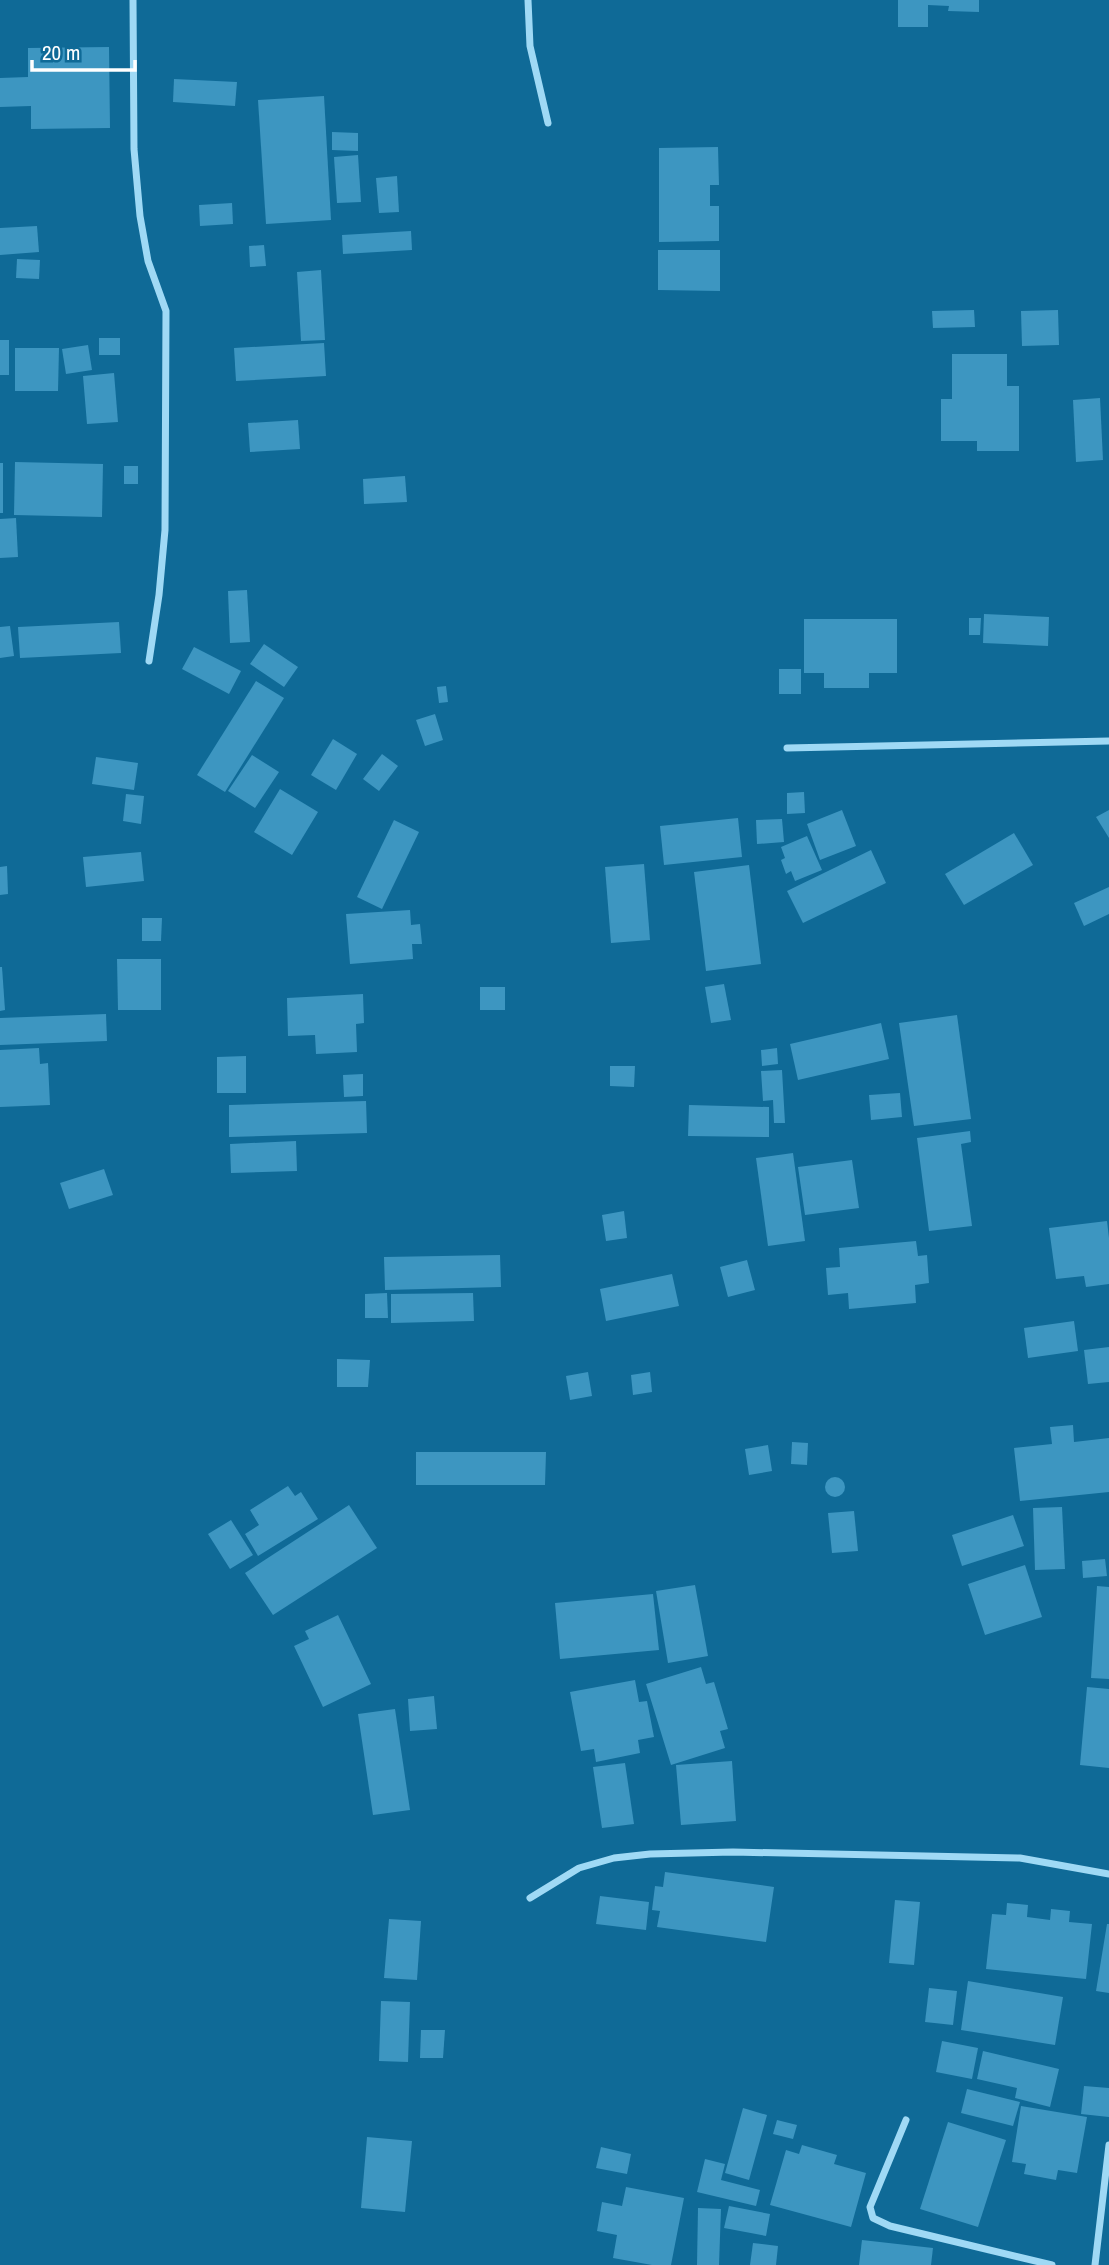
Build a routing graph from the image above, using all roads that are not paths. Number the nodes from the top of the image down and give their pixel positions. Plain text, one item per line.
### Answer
1 (133, 0) edge
2 (528, 0) edge
3 (548, 123) dead end
4 (149, 662) dead end
5 (1109, 741) edge
6 (788, 748) dead end
7 (1109, 1874) edge
8 (530, 1898) dead end
9 (906, 2120) dead end
10 (1109, 2145) edge
11 (1052, 2265) edge
12 (1095, 2265) edge

1 - 4 street
2 - 3 street
5 - 6 street
7 - 8 street
9 - 11 street
10 - 12 street

